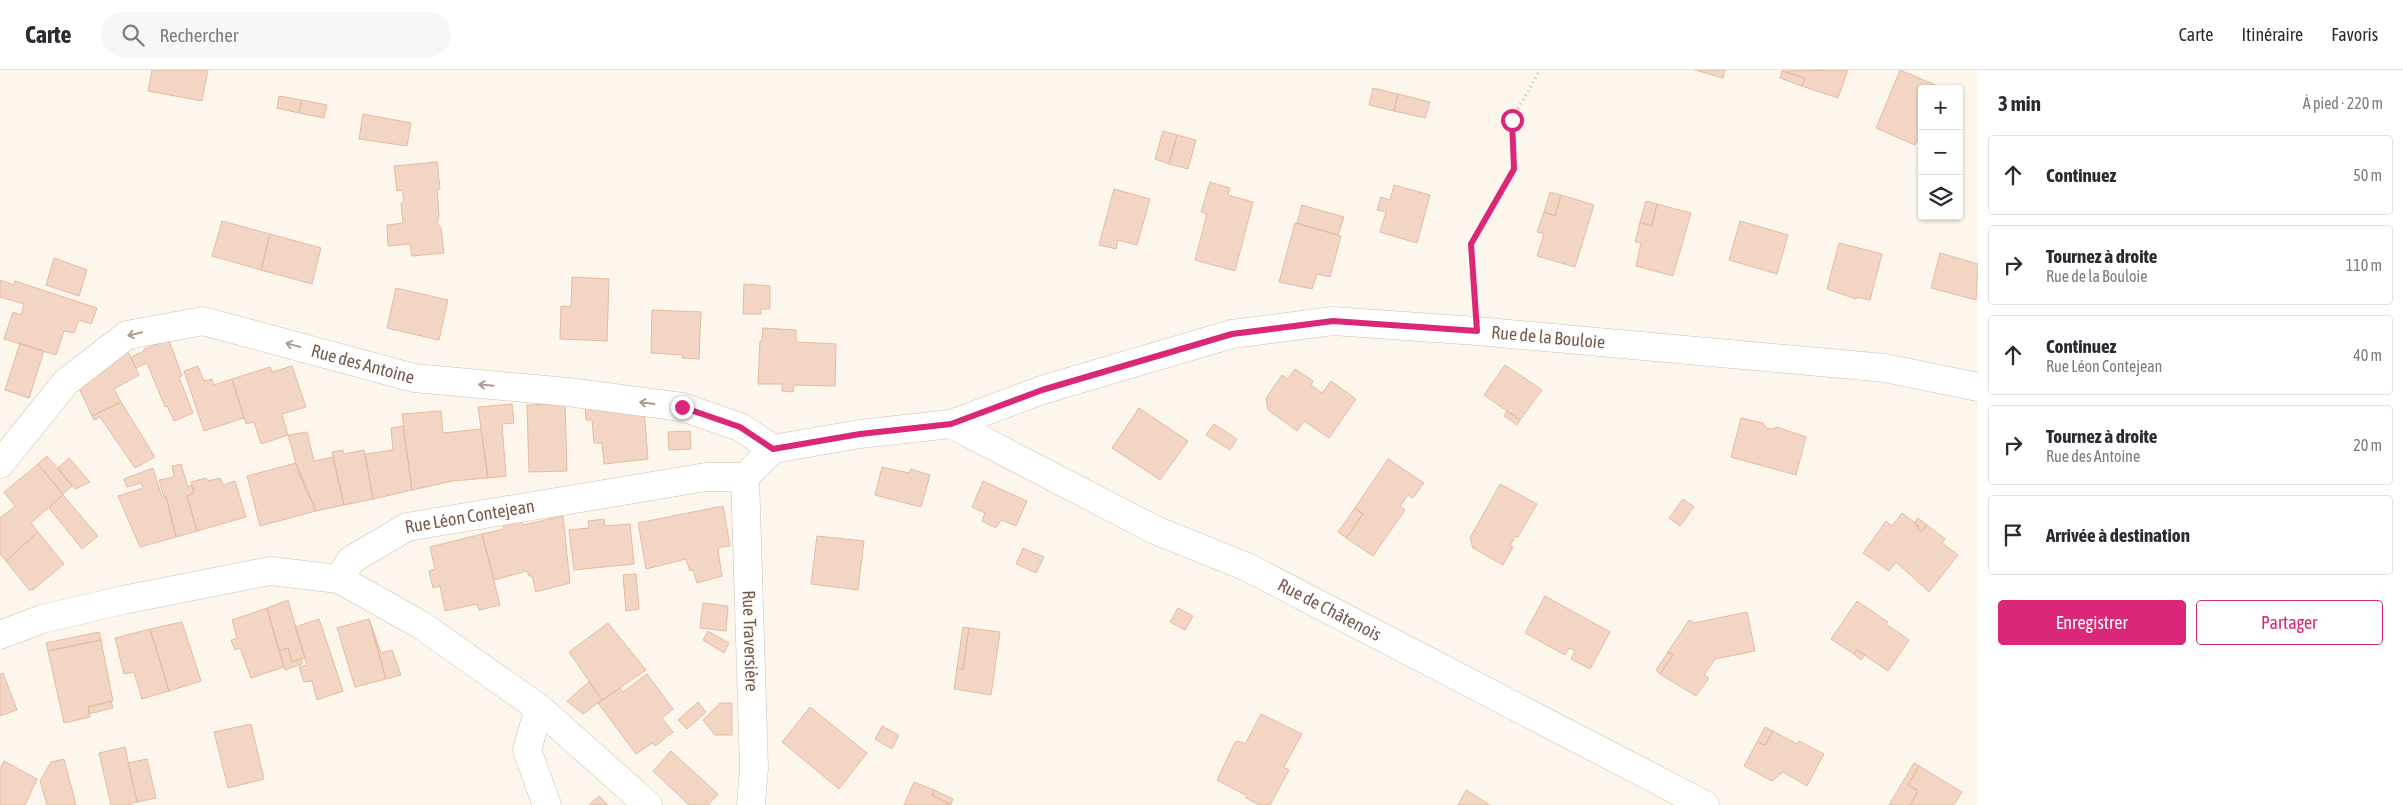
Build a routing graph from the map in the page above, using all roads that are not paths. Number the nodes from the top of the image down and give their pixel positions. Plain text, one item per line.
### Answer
1 (1978, 387) edge
2 (951, 424) junction
3 (773, 449) junction
4 (0, 464) edge
5 (745, 478) junction
6 (339, 579) junction
7 (0, 635) edge
8 (539, 708) junction
9 (547, 805) edge
10 (648, 805) edge
11 (751, 805) edge
12 (1705, 805) edge

1 - 2 street, Rue de la Bouloie
2 - 3 street
2 - 12 street, Rue de Châtenois
3 -> 4 street, Rue des Antoine
3 - 5 street
5 - 6 street, Rue Léon Contejean
5 - 11 street, Rue Traversière
6 - 7 street
6 - 8 street
8 - 9 street
8 - 10 street

